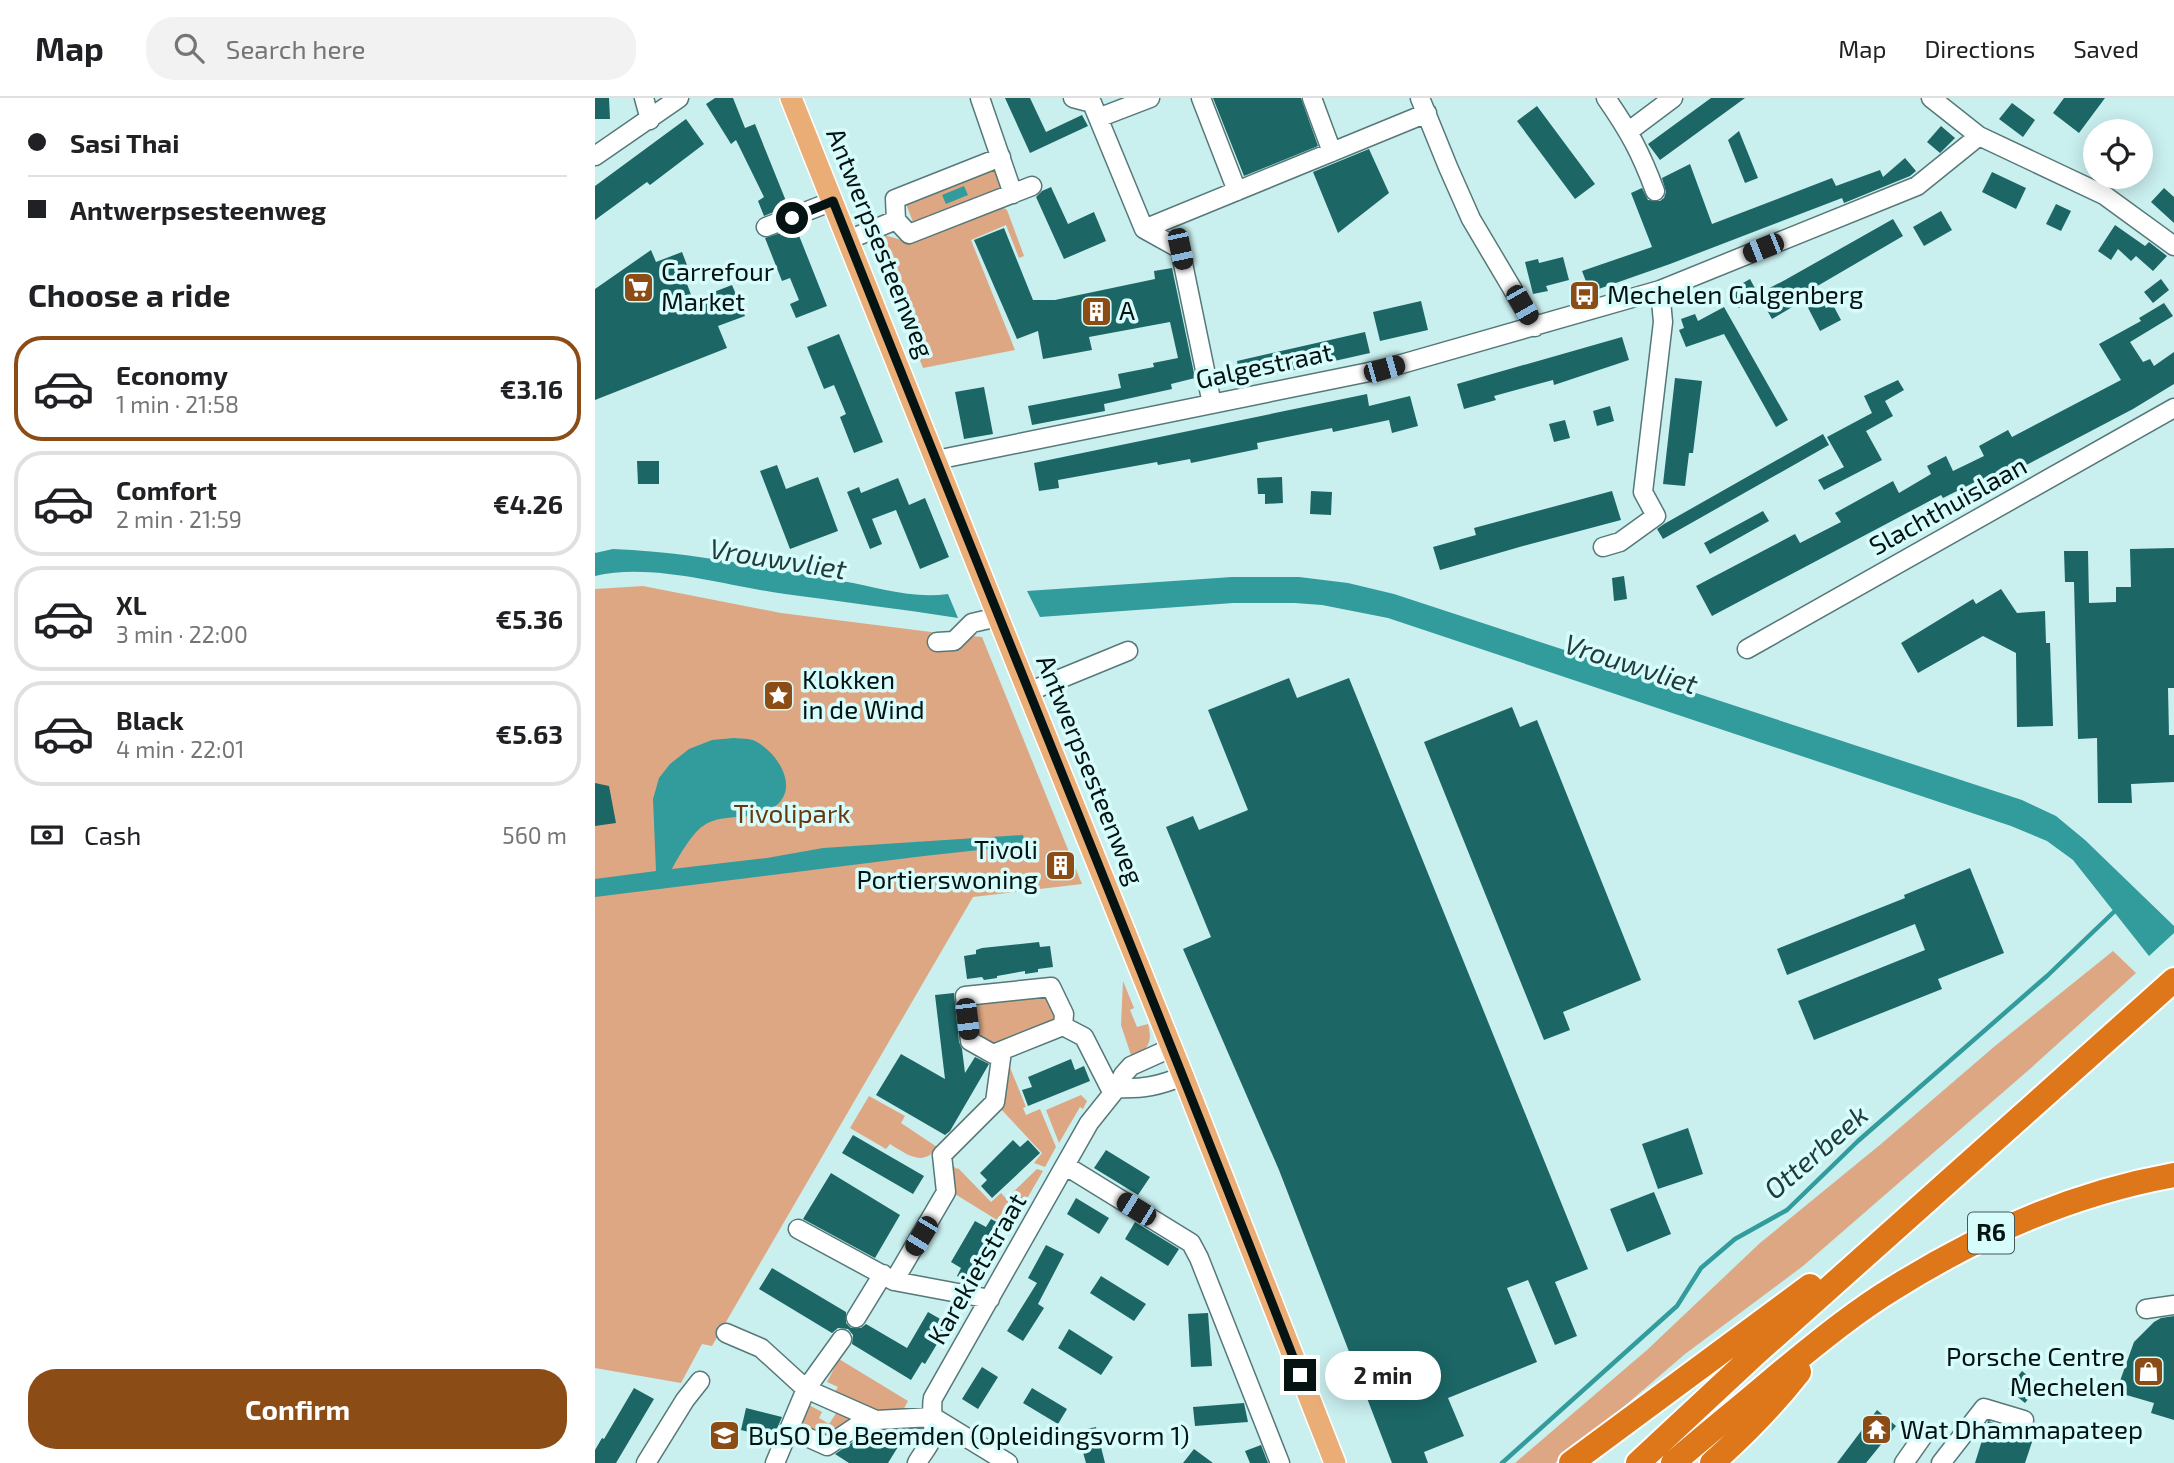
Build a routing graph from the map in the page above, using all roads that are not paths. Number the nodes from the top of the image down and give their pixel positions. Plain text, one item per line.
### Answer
1 (644, 98) edge
2 (679, 98) edge
3 (791, 98) edge
4 (980, 98) edge
5 (1073, 98) edge
6 (1150, 98) edge
7 (1201, 98) edge
8 (1312, 98) edge
9 (1606, 98) edge
10 (1673, 98) edge
11 (1931, 98) edge
12 (1424, 106) edge
13 (1098, 118) junction
14 (650, 120) junction
15 (1629, 131) junction
16 (1979, 136) junction
17 (1332, 152) junction
18 (595, 156) edge
19 (1000, 157) junction
20 (1033, 186) dead end
21 (1237, 191) junction
22 (1655, 191) dead end
23 (1013, 194) junction
24 (833, 201) junction
25 (895, 220) junction
26 (766, 227) dead end
27 (1144, 229) junction
28 (848, 240) junction
29 (2174, 246) edge
30 (1660, 290) junction
31 (1535, 327) junction
32 (1212, 404) junction
33 (2174, 408) edge
34 (936, 460) junction
35 (1603, 547) dead end
36 (998, 617) junction
37 (937, 642) dead end
38 (1747, 649) dead end
39 (1128, 651) dead end
40 (1028, 692) junction
41 (2174, 981) edge
42 (1063, 1026) junction
43 (1171, 1048) junction
44 (1002, 1051) junction
45 (1183, 1076) junction
46 (1114, 1090) junction
47 (1066, 1166) junction
48 (2174, 1175) edge
49 (798, 1229) dead end
50 (1871, 1251) junction
51 (888, 1278) junction
52 (990, 1298) junction
53 (2174, 1305) edge
54 (2146, 1309) dead end
55 (856, 1318) dead end
56 (726, 1333) dead end
57 (1828, 1335) junction
58 (842, 1339) dead end
59 (700, 1381) dead end
60 (806, 1390) junction
61 (933, 1417) junction
62 (876, 1420) junction
63 (2024, 1420) dead end
64 (789, 1429) junction
65 (1923, 1436) dead end
66 (646, 1463) edge
67 (775, 1463) edge
68 (917, 1463) edge
69 (1008, 1463) edge
70 (1280, 1463) edge
71 (1335, 1463) edge
72 (1571, 1463) edge
73 (1638, 1463) edge
74 (1673, 1463) edge
75 (1712, 1463) edge
76 (1904, 1463) edge
77 (1941, 1463) edge

1 - 14 street
2 - 14 street
3 - 24 main road, Antwerpsesteenweg
4 - 19 street
5 - 13 street
6 - 13 street
7 - 21 street
8 - 17 street
9 - 15 street
10 - 15 street
11 - 16 street
12 - 17 street
12 - 31 street
13 - 27 street
14 - 18 street
15 - 22 street
16 - 29 street
16 - 30 street, Galgestraat
17 - 21 street
19 - 23 street
19 - 25 street
20 - 23 street
21 - 27 street
23 - 25 street
24 - 26 street
24 - 28 main road, Antwerpsesteenweg
25 - 28 street
27 - 32 street
28 - 34 main road, Antwerpsesteenweg
30 - 31 street, Galgestraat
30 - 35 street
31 - 32 street, Galgestraat
32 - 34 street, Galgestraat
33 - 38 street, Slachthuislaan
34 - 36 main road, Antwerpsesteenweg
36 - 37 street
36 - 40 main road, Antwerpsesteenweg
39 - 40 street
40 - 43 main road, Antwerpsesteenweg
41 - 50 highway, R6
42 - 44 street
42 - 44 street
42 - 46 street
43 - 45 main road, Antwerpsesteenweg
43 - 46 street, Karekietstraat
44 - 51 street
45 - 46 street
45 - 71 main road, Antwerpsesteenweg
46 - 47 street, Karekietstraat
47 - 52 street, Karekietstraat
47 - 70 street
48 - 57 highway, R6
49 - 51 street
50 - 72 highway
50 - 73 highway, R6
51 - 52 street
51 - 55 street
52 - 61 street, Karekietstraat
53 - 54 street
56 - 60 street
57 - 74 highway, R6
57 - 75 highway
58 - 60 street
59 - 66 street
60 - 62 street
60 - 64 street
61 - 62 street
61 - 68 street
61 - 69 street
62 - 64 street
63 - 77 street
64 - 67 street
65 - 76 street

